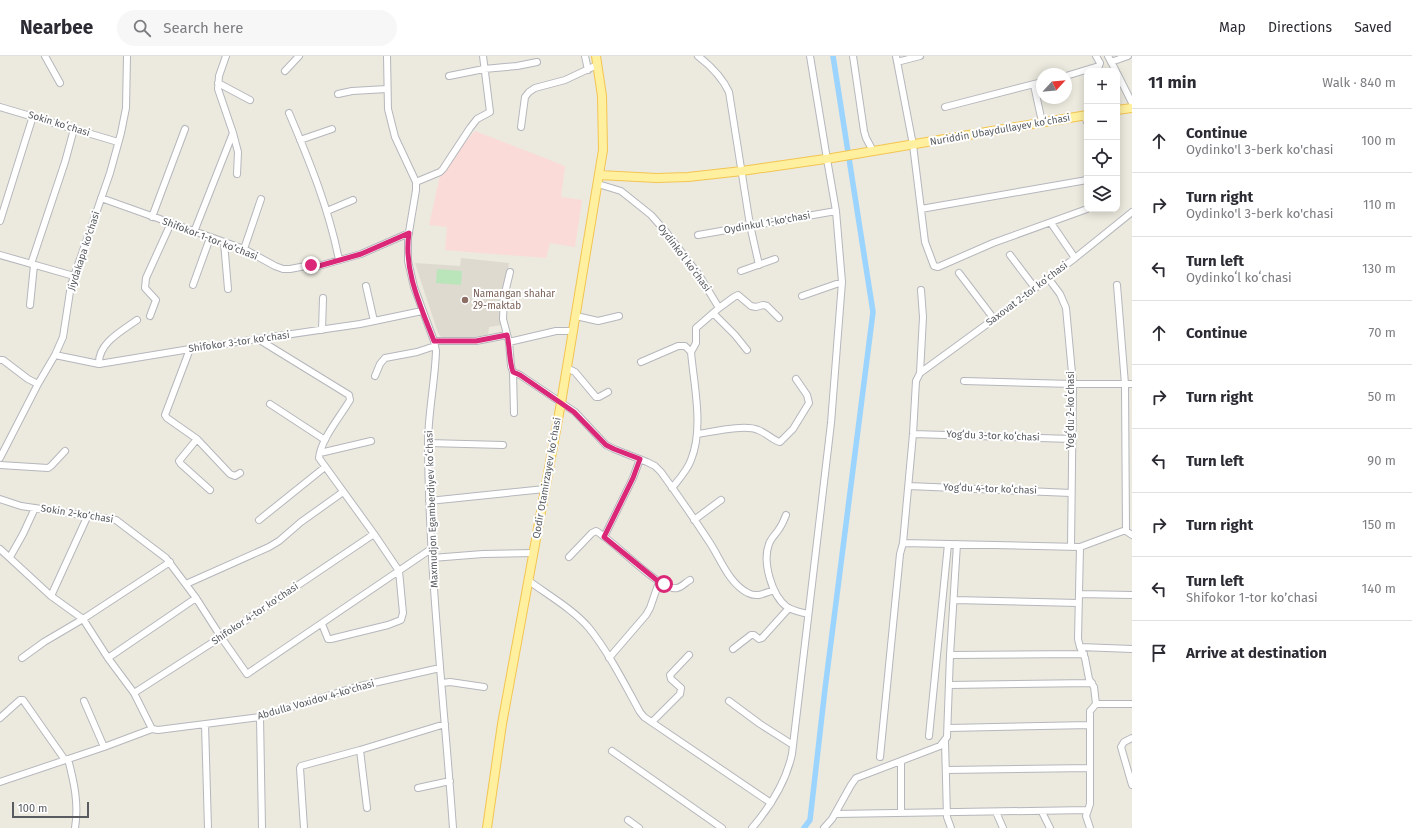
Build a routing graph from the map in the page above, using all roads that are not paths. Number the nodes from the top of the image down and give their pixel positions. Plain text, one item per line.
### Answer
1 (45, 56) edge
2 (128, 56) edge
3 (226, 56) edge
4 (299, 56) edge
5 (387, 56) edge
6 (483, 56) edge
7 (586, 56) edge
8 (596, 56) edge
9 (698, 56) edge
10 (810, 56) edge
11 (853, 56) edge
12 (920, 56) edge
13 (1096, 56) edge
14 (1128, 56) edge
15 (896, 59) edge
16 (1110, 59) edge
17 (537, 62) dead end
18 (597, 65) junction
19 (484, 69) junction
20 (588, 70) junction
21 (285, 71) dead end
22 (1072, 74) edge
23 (449, 76) dead end
24 (1120, 80) edge
25 (218, 83) junction
26 (60, 84) dead end
27 (1034, 85) joint
28 (387, 89) junction
29 (338, 94) dead end
30 (250, 100) dead end
31 (1132, 103) edge
32 (0, 106) edge
33 (945, 107) dead end
34 (1132, 108) edge
35 (1120, 110) edge
36 (289, 113) dead end
37 (33, 116) junction
38 (1084, 118) edge
39 (1042, 122) junction
40 (521, 127) dead end
41 (74, 129) junction
42 (332, 129) dead end
43 (185, 130) dead end
44 (233, 133) junction
45 (300, 140) junction
46 (118, 142) junction
47 (913, 145) junction
48 (871, 151) junction
49 (829, 158) junction
50 (742, 171) junction
51 (237, 174) dead end
52 (599, 175) junction
53 (1084, 181) edge
54 (416, 182) junction
55 (598, 184) junction
56 (101, 198) junction
57 (261, 199) dead end
58 (353, 200) dead end
59 (921, 209) junction
60 (1084, 210) edge
61 (327, 211) junction
62 (836, 211) junction
63 (1132, 212) edge
64 (152, 217) junction
65 (0, 221) edge
66 (171, 223) junction
67 (1050, 223) junction
68 (750, 225) junction
69 (194, 232) junction
70 (409, 233) junction
71 (698, 235) dead end
72 (210, 238) junction
73 (224, 242) junction
74 (244, 249) junction
75 (1010, 254) dead end
76 (0, 255) edge
77 (1075, 258) junction
78 (775, 259) dead end
79 (340, 260) junction
80 (33, 265) junction
81 (759, 265) junction
82 (741, 271) dead end
83 (510, 272) dead end
84 (959, 274) dead end
85 (74, 276) junction
86 (1048, 278) junction
87 (842, 282) junction
88 (193, 285) dead end
89 (1117, 285) dead end
90 (366, 286) dead end
91 (1035, 288) junction
92 (228, 289) dead end
93 (921, 290) dead end
94 (802, 296) dead end
95 (323, 298) dead end
96 (30, 306) dead end
97 (719, 308) junction
98 (422, 311) junction
99 (713, 313) junction
100 (150, 316) dead end
101 (576, 316) junction
102 (619, 316) dead end
103 (779, 318) dead end
104 (994, 319) junction
105 (137, 320) dead end
106 (374, 321) junction
107 (322, 330) junction
108 (573, 331) junction
109 (507, 335) junction
110 (258, 339) junction
111 (509, 342) junction
112 (435, 343) junction
113 (190, 349) junction
114 (747, 350) dead end
115 (691, 352) junction
116 (55, 355) junction
117 (0, 360) edge
118 (641, 362) dead end
119 (99, 364) junction
120 (567, 368) junction
121 (513, 372) junction
122 (920, 373) junction
123 (375, 376) dead end
124 (796, 379) dead end
125 (964, 381) dead end
126 (38, 384) junction
127 (1073, 384) junction
128 (1125, 384) junction
129 (1132, 384) edge
130 (608, 392) dead end
131 (561, 403) junction
132 (270, 404) dead end
133 (514, 413) dead end
134 (697, 434) junction
135 (914, 434) junction
136 (197, 439) junction
137 (1072, 439) junction
138 (325, 440) junction
139 (371, 441) dead end
140 (428, 443) junction
141 (503, 445) dead end
142 (65, 451) dead end
143 (320, 453) junction
144 (0, 458) edge
145 (640, 459) junction
146 (0, 465) edge
147 (326, 467) junction
148 (240, 473) dead end
149 (909, 486) junction
150 (672, 488) junction
151 (545, 489) junction
152 (210, 490) dead end
153 (343, 492) junction
154 (1071, 493) junction
155 (0, 499) edge
156 (721, 500) dead end
157 (429, 501) junction
158 (35, 508) junction
159 (786, 515) dead end
160 (88, 516) junction
161 (1132, 517) edge
162 (259, 520) dead end
163 (694, 520) junction
164 (1127, 528) junction
165 (374, 534) junction
166 (1132, 535) edge
167 (604, 537) junction
168 (903, 543) junction
169 (948, 544) junction
170 (957, 544) junction
171 (1071, 546) junction
172 (1080, 547) junction
173 (0, 549) edge
174 (431, 549) junction
175 (534, 553) junction
176 (10, 557) junction
177 (569, 557) dead end
178 (432, 558) junction
179 (170, 562) junction
180 (399, 571) junction
181 (690, 580) dead end
182 (529, 581) junction
183 (659, 582) junction
184 (186, 584) junction
185 (774, 590) junction
186 (1078, 594) junction
187 (1132, 595) edge
188 (51, 596) junction
189 (196, 598) junction
190 (954, 600) junction
191 (1078, 602) junction
192 (789, 608) junction
193 (808, 614) junction
194 (83, 619) junction
195 (322, 624) junction
196 (221, 637) junction
197 (1080, 647) junction
198 (733, 649) dead end
199 (1132, 649) edge
200 (1084, 654) junction
201 (689, 655) dead end
202 (950, 655) junction
203 (22, 658) dead end
204 (108, 658) junction
205 (609, 658) junction
206 (440, 668) junction
207 (442, 683) junction
208 (1092, 683) junction
209 (950, 685) junction
210 (484, 687) dead end
211 (134, 693) junction
212 (84, 701) dead end
213 (729, 701) dead end
214 (1096, 704) junction
215 (1132, 704) edge
216 (260, 717) junction
217 (0, 718) edge
218 (652, 722) junction
219 (206, 724) junction
220 (445, 724) junction
221 (1090, 724) junction
222 (152, 728) junction
223 (948, 728) junction
224 (929, 736) dead end
225 (1132, 738) edge
226 (945, 741) junction
227 (793, 745) junction
228 (104, 747) junction
229 (360, 750) junction
230 (612, 751) dead end
231 (880, 757) dead end
232 (66, 759) junction
233 (901, 761) junction
234 (1090, 768) junction
235 (946, 770) junction
236 (450, 781) junction
237 (0, 782) edge
238 (1132, 785) edge
239 (418, 788) dead end
240 (771, 802) junction
241 (367, 808) dead end
242 (1088, 810) junction
243 (947, 812) junction
244 (996, 812) junction
245 (1042, 812) junction
246 (900, 813) junction
247 (835, 814) junction
248 (628, 820) dead end
249 (75, 828) edge
250 (208, 828) edge
251 (262, 828) edge
252 (304, 828) edge
253 (453, 828) edge
254 (487, 828) edge
255 (639, 828) edge
256 (722, 828) edge
257 (752, 828) edge
258 (824, 828) edge
259 (951, 828) edge
260 (1003, 828) edge
261 (1050, 828) edge
262 (1090, 828) edge

1 - 26 street
2 - 46 street, Jiydakapa ko'chasi
3 - 25 street
4 - 21 street
5 - 28 street, Maxmudjon Egamberdiyev koʻchasi
6 - 19 street
7 - 20 street
8 - 18 main road, Qodir Otamirzayev koʻchasi
9 - 50 street
10 - 49 street
11 - 48 street
12 - 15 street
13 - 22 street
14 - 16 street
15 - 47 street
17 - 19 street
18 - 20 street
18 - 52 main road, Qodir Otamirzayev koʻchasi
19 - 23 street
19 - 54 street
20 - 40 street
24 - 31 street
25 - 30 street
25 - 44 street
27 - 33 street
27 - 39 street
28 - 29 street
28 - 54 street, Maxmudjon Egamberdiyev koʻchasi
32 - 37 street, Sokin koʻchasi
34 - 35 main road
36 - 45 street
37 - 41 street, Sokin koʻchasi
37 - 65 street
38 - 39 main road, Nuriddin Ubaydullayev koʻchasi
39 - 47 main road, Nuriddin Ubaydullayev koʻchasi
41 - 46 street, Sokin koʻchasi
41 - 80 street
42 - 45 street
43 - 64 street
44 - 51 street
44 - 69 street
45 - 61 street
46 - 56 street, Jiydakapa ko'chasi
47 - 48 main road, Nuriddin Ubaydullayev koʻchasi
47 - 59 street
48 - 49 main road, Nuriddin Ubaydullayev koʻchasi
49 - 50 main road, Nuriddin Ubaydullayev koʻchasi
49 - 62 street
50 - 52 main road, Nuriddin Ubaydullayev koʻchasi
50 - 68 street
52 - 55 main road, Qodir Otamirzayev koʻchasi
53 - 59 street
54 - 70 street, Maxmudjon Egamberdiyev koʻchasi
55 - 97 street, Oydinkoʻl koʻchasi
55 - 101 main road, Qodir Otamirzayev koʻchasi
56 - 64 street, Shifokor 1-tor koʼchasi
56 - 85 street, Jiydakapa ko'chasi
57 - 74 street
58 - 61 street
59 - 67 street
60 - 67 street
61 - 79 street
62 - 68 street, Oydinkul 1-ko'chasi
62 - 87 street
63 - 77 street, Saxovat 2-tor koʻchasi
64 - 66 street, Shifokor 1-tor koʼchasi
66 - 69 street, Shifokor 1-tor koʼchasi
66 - 100 street
67 - 77 street
68 - 71 street, Oydinkul 1-ko'chasi
68 - 81 street
69 - 72 street, Shifokor 1-tor koʼchasi
70 - 79 street, Shifokor 1-tor koʼchasi
70 - 98 street, Maxmudjon Egamberdiyev koʻchasi
72 - 73 street, Shifokor 1-tor koʼchasi
72 - 88 street
73 - 74 street, Shifokor 1-tor koʼchasi
73 - 92 street
74 - 79 street, Shifokor 1-tor koʼchasi
75 - 91 street
76 - 80 street
77 - 86 street, Saxovat 2-tor koʻchasi
78 - 81 street
80 - 85 street
80 - 96 street
81 - 82 street
83 - 109 street
84 - 104 street
85 - 116 street, Jiydakapa ko'chasi
86 - 91 street, Saxovat 2-tor koʻchasi
86 - 127 street, Yogʻdu 2-koʻchasi
87 - 94 street
87 - 193 street
89 - 128 street
90 - 106 street
91 - 104 street, Saxovat 2-tor koʻchasi
93 - 122 street
95 - 107 street
97 - 99 street
97 - 103 street
98 - 106 street, Shifokor 3-tor koʼchasi
98 - 112 street, Maxmudjon Egamberdiyev koʻchasi
99 - 114 street
99 - 115 street
101 - 102 street
101 - 108 main road, Qodir Otamirzayev koʻchasi
104 - 122 street, Saxovat 2-tor koʻchasi
105 - 119 street
106 - 107 street, Shifokor 3-tor koʼchasi
107 - 110 street, Shifokor 3-tor koʼchasi
108 - 111 street
108 - 120 main road, Qodir Otamirzayev koʻchasi
109 - 111 street
109 - 112 street
110 - 113 street, Shifokor 3-tor koʼchasi
110 - 138 street
111 - 121 street
112 - 123 street
112 - 140 street, Maxmudjon Egamberdiyev koʻchasi
113 - 119 street, Shifokor 3-tor koʼchasi
113 - 136 street
115 - 118 street
115 - 134 street
116 - 119 street, Shifokor 3-tor koʼchasi
116 - 126 street, Jiydakapa ko'chasi
117 - 126 street
120 - 130 street
120 - 131 main road, Qodir Otamirzayev koʻchasi
121 - 131 street
121 - 133 street
122 - 135 street
124 - 134 street
125 - 127 street
126 - 144 street, Jiydakapa ko'chasi
127 - 128 street
127 - 137 street, Yogʻdu 2-koʻchasi
128 - 129 street
128 - 164 street
131 - 145 street
131 - 151 main road, Qodir Otamirzayev koʻchasi
132 - 138 street
134 - 150 street
135 - 137 street, Yogʻdu 3-tor koʻchasi
135 - 149 street
136 - 148 street
136 - 152 street
137 - 154 street, Yogʻdu 2-koʻchasi
138 - 143 street
139 - 143 street
140 - 141 street
140 - 157 street, Maxmudjon Egamberdiyev koʻchasi
142 - 146 street
143 - 147 street
145 - 150 street
145 - 167 street
147 - 153 street
147 - 162 street
149 - 154 street, Yogʻdu 4-tor koʻchasi
149 - 168 street
150 - 163 street
151 - 157 street
151 - 175 main road, Qodir Otamirzayev koʻchasi
153 - 165 street
153 - 184 street
154 - 171 street, Yogʻdu 2-koʻchasi
155 - 158 street, Sokin 2-koʼchasi
156 - 163 street
157 - 174 street, Maxmudjon Egamberdiyev koʻchasi
158 - 160 street, Sokin 2-koʼchasi
158 - 176 street
159 - 185 street
160 - 179 street, Sokin 2-koʼchasi
160 - 188 street
161 - 164 street
163 - 185 street
164 - 166 street
164 - 172 street
165 - 180 street
165 - 196 street, Shifokor 4-tor ko'chasi
167 - 177 street
167 - 183 street
168 - 169 street
168 - 231 street
169 - 170 street
169 - 224 street
170 - 171 street
170 - 190 street
171 - 172 street
172 - 186 street
173 - 176 street
174 - 178 street, Maxmudjon Egamberdiyev koʻchasi
174 - 180 street
175 - 178 street
175 - 182 main road, Qodir Otamirzayev koʻchasi
176 - 188 street
178 - 206 street, Maxmudjon Egamberdiyev koʻchasi
179 - 184 street, Sokin 2-koʼchasi
179 - 194 street
180 - 195 street
180 - 195 street
181 - 183 street
182 - 205 street
182 - 254 main road, Qodir Otamirzayev koʻchasi
183 - 205 street
184 - 189 street, Sokin 2-koʼchasi
185 - 192 street
186 - 187 street
186 - 191 street
188 - 194 street
189 - 196 street, Sokin 2-koʼchasi
189 - 204 street
190 - 191 street
190 - 202 street
191 - 197 street
192 - 193 street
192 - 198 street
193 - 227 street
194 - 203 street
194 - 204 street
195 - 196 street, Sokin 2-koʼchasi
196 - 211 street, Shifokor 4-tor ko'chasi
197 - 199 street
197 - 200 street
200 - 202 street
200 - 208 street
201 - 218 street
202 - 209 street
204 - 211 street
205 - 218 street
206 - 207 street, Maxmudjon Egamberdiyev koʻchasi
206 - 216 street, Abdulla Voxidov 4-ko'chasi
207 - 210 street
207 - 220 street, Maxmudjon Egamberdiyev koʻchasi
208 - 209 street
208 - 214 street
209 - 223 street
211 - 222 street
212 - 228 street
213 - 227 street
214 - 215 street
214 - 221 street
216 - 219 street, Abdulla Voxidov 4-ko'chasi
216 - 251 street
217 - 232 street
218 - 240 street
219 - 222 street, Abdulla Voxidov 4-ko'chasi
219 - 250 street
220 - 229 street
220 - 236 street, Maxmudjon Egamberdiyev koʻchasi
221 - 223 street
221 - 234 street
222 - 228 street
223 - 226 street
225 - 238 street
226 - 233 street
226 - 235 street
227 - 240 street
228 - 232 street
229 - 241 street
229 - 252 street
230 - 256 street
232 - 237 street
232 - 249 street
233 - 246 street
233 - 247 street
234 - 235 street
234 - 242 street
235 - 243 street
236 - 239 street
236 - 253 street, Maxmudjon Egamberdiyev koʻchasi
240 - 257 street
242 - 245 street
242 - 262 street
243 - 244 street
243 - 246 street
243 - 259 street
244 - 245 street
244 - 260 street
245 - 261 street
246 - 247 street
247 - 258 street
248 - 255 street

